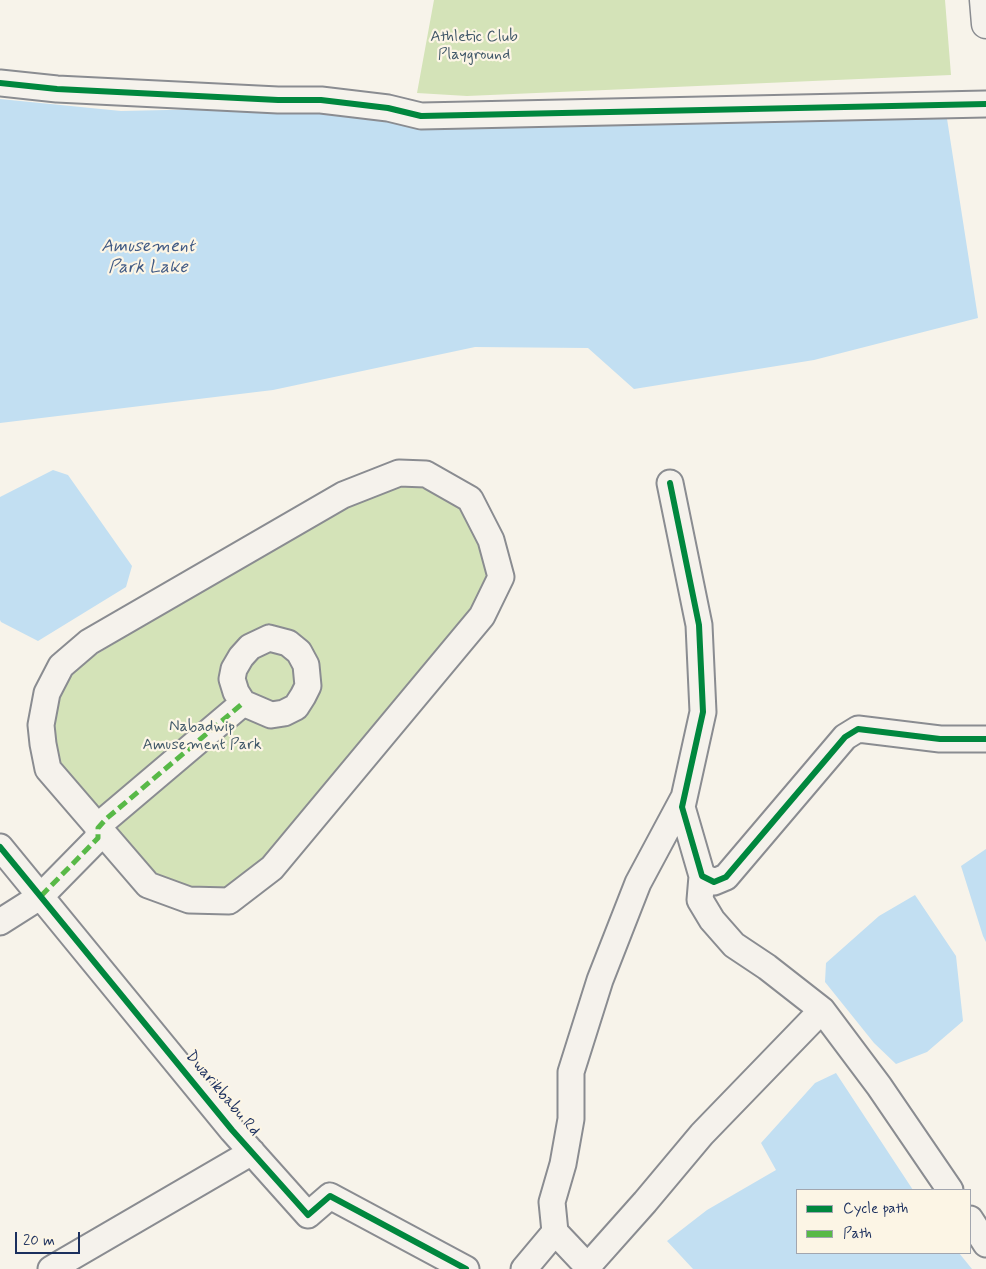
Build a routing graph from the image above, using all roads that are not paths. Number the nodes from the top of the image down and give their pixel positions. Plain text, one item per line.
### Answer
1 (984, 0) edge
2 (986, 24) edge
3 (0, 83) edge
4 (986, 104) edge
5 (670, 483) dead end
6 (243, 703) dead end
7 (986, 739) edge
8 (683, 798) junction
9 (98, 828) junction
10 (0, 847) edge
11 (702, 876) junction
12 (41, 896) junction
13 (0, 922) edge
14 (822, 1010) junction
15 (252, 1152) junction
16 (949, 1189) edge
17 (971, 1221) edge
18 (555, 1232) junction
19 (986, 1244) edge
20 (589, 1268) edge
21 (51, 1269) edge
22 (466, 1269) edge
23 (524, 1269) edge

1 - 2 main road
3 - 4 street
5 - 8 street
6 - 9 street
7 - 11 street
8 - 11 street
8 - 18 street
9 - 9 street
9 - 12 street
10 - 12 street, Dwarikbabu Rd
11 - 14 street
12 - 13 street
12 - 15 street, Dwarikbabu Rd
14 - 16 street
14 - 20 street
15 - 21 street
15 - 22 street, Dwarikbabu Rd
17 - 19 street
18 - 20 street
18 - 23 street

